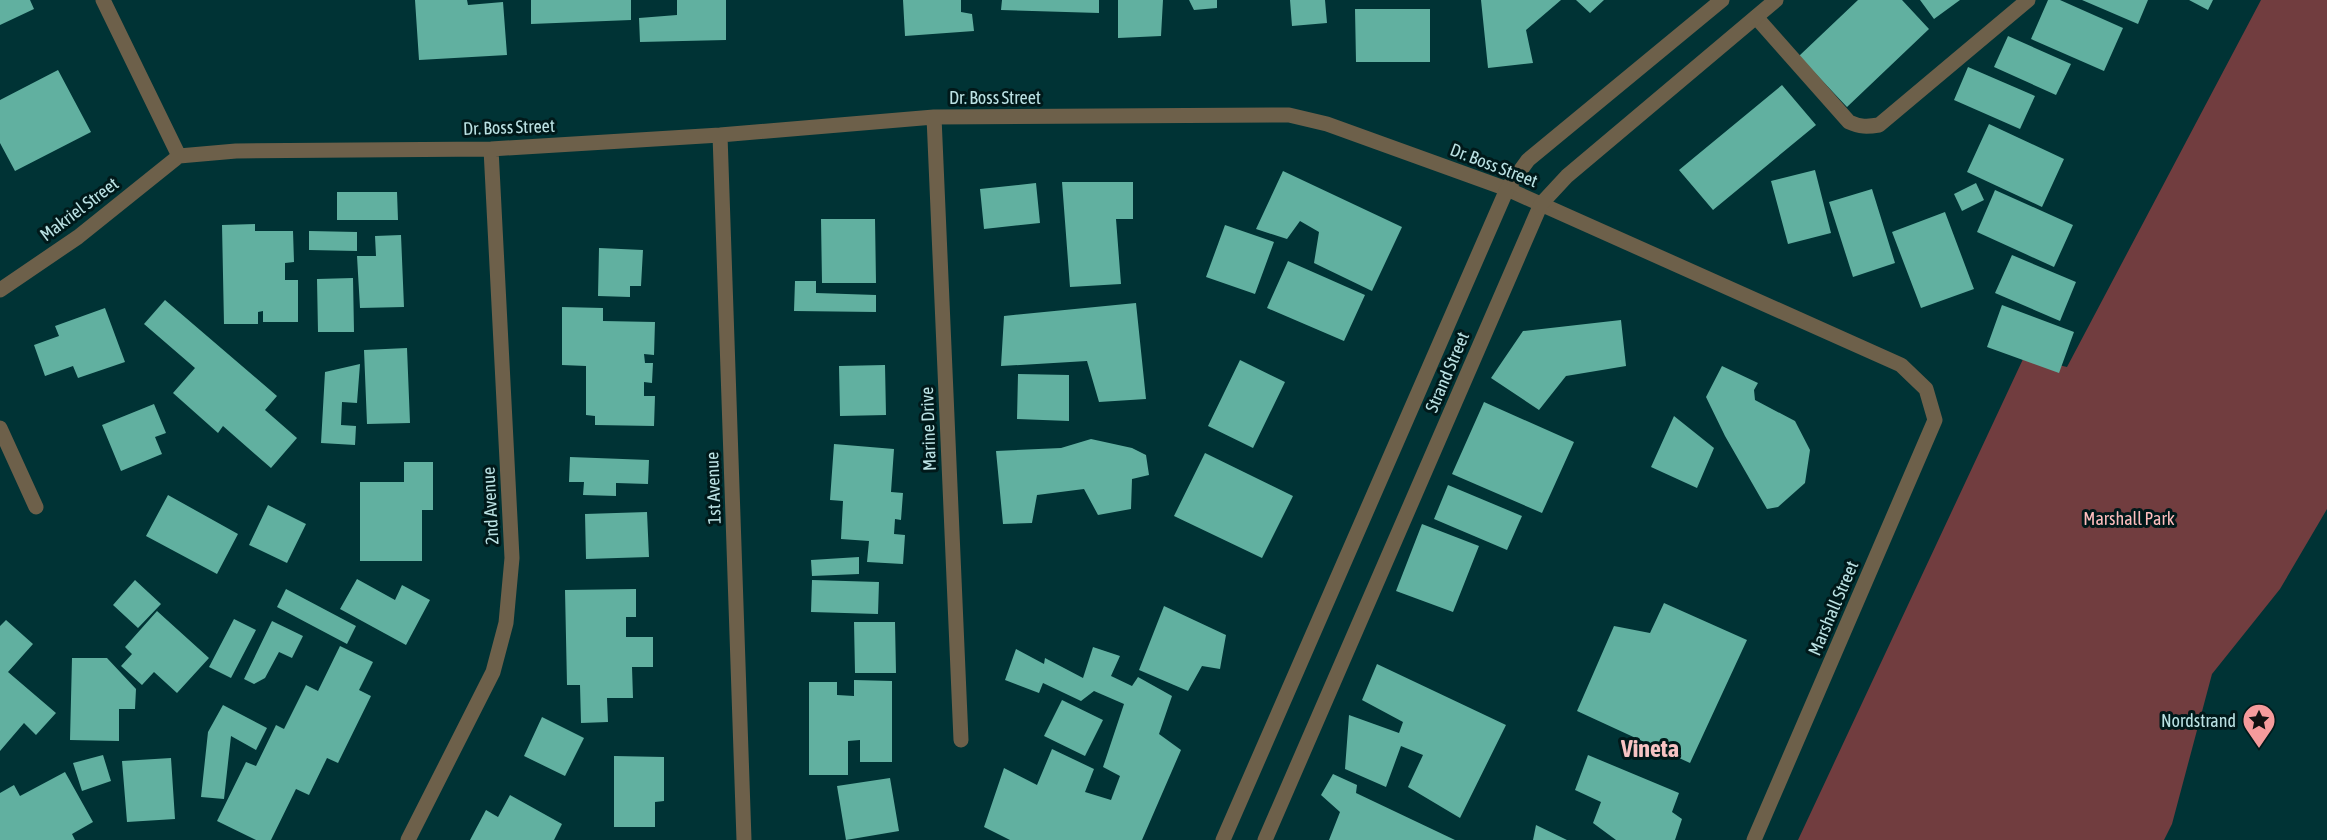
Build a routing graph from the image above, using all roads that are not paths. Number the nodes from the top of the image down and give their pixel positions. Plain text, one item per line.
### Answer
1 (103, 0) edge
2 (1722, 0) edge
3 (1776, 0) edge
4 (2028, 0) edge
5 (1755, 17) junction
6 (934, 117) junction
7 (720, 135) junction
8 (491, 149) junction
9 (179, 156) junction
10 (1507, 189) junction
11 (1541, 204) junction
12 (0, 290) edge
13 (1926, 389) joint
14 (0, 428) edge
15 (36, 507) dead end
16 (961, 740) dead end
17 (408, 840) edge
18 (744, 840) edge
19 (1223, 840) edge
20 (1265, 840) edge
21 (1754, 840) edge

1 - 9 street
2 - 10 street, Strand Street
3 - 5 street, Strand Street
4 - 5 street
5 - 11 street, Strand Street
6 - 7 street, Dr. Boss Street
6 - 10 street, Dr. Boss Street
6 - 16 street, Marine Drive
7 - 8 street, Dr. Boss Street
7 - 18 street, 1st Avenue
8 - 9 street, Dr. Boss Street
8 - 17 street, 2nd Avenue
9 - 12 street, Makriel Street
10 - 11 street, Dr. Boss Street
10 - 19 street, Strand Street
11 - 13 street, Dr. Boss Street
11 - 20 street, Strand Street
13 - 21 street, Marshall Street
14 - 15 street

